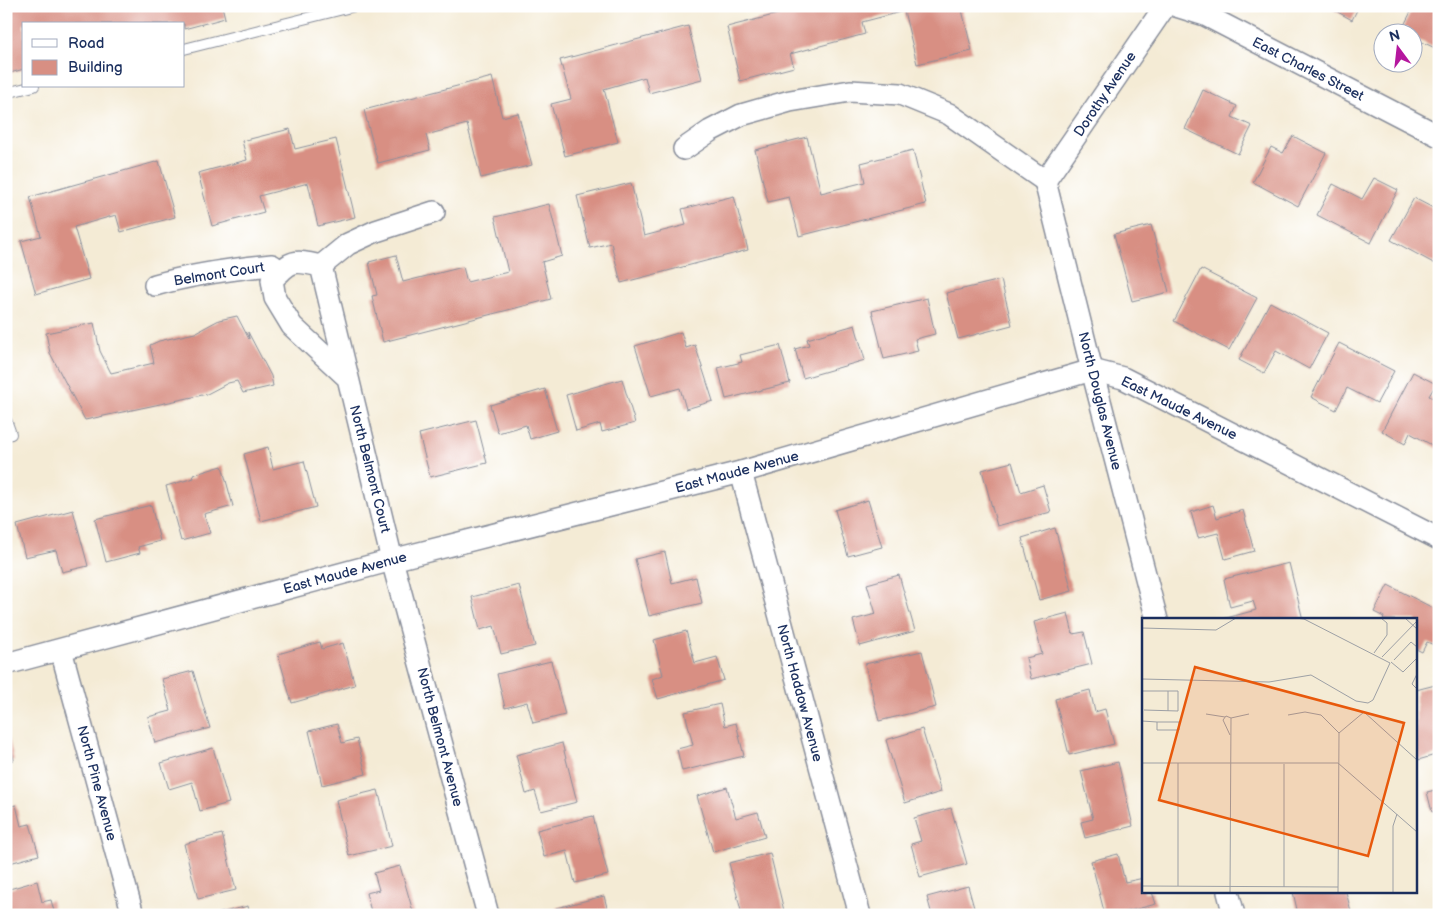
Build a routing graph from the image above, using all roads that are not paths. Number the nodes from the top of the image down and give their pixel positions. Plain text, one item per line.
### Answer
1 (355, 6) edge
2 (1165, 6) edge
3 (1176, 6) edge
4 (185, 49) edge
5 (26, 88) edge
6 (6, 93) edge
7 (1439, 136) edge
8 (684, 149) dead end
9 (1045, 181) junction
10 (434, 212) dead end
11 (321, 266) junction
12 (280, 272) junction
13 (155, 286) dead end
14 (1092, 370) junction
15 (348, 378) junction
16 (6, 420) edge
17 (6, 435) edge
18 (741, 472) junction
19 (1439, 539) edge
20 (392, 560) junction
21 (1156, 618) edge
22 (61, 650) junction
23 (6, 664) edge
24 (1229, 894) edge
25 (132, 915) edge
26 (488, 915) edge
27 (860, 915) edge
28 (1234, 915) edge

1 - 4 lane
2 - 9 street, Dorothy Avenue
3 - 7 street, East Charles Street
5 - 6 lane
8 - 9 street
9 - 14 street, North Douglas Avenue
10 - 11 street
11 - 12 street
11 - 15 street, North Belmont Court
12 - 13 street, Belmont Court
12 - 15 street
14 - 18 street, East Maude Avenue
14 - 19 street, East Maude Avenue
14 - 21 street, North Douglas Avenue
15 - 20 street, North Belmont Court
16 - 17 lane
18 - 20 street, East Maude Avenue
18 - 27 street, North Haddow Avenue
20 - 22 street, East Maude Avenue
20 - 26 street, North Belmont Avenue
22 - 23 street, East Maude Avenue
22 - 25 street, North Pine Avenue
24 - 28 street

